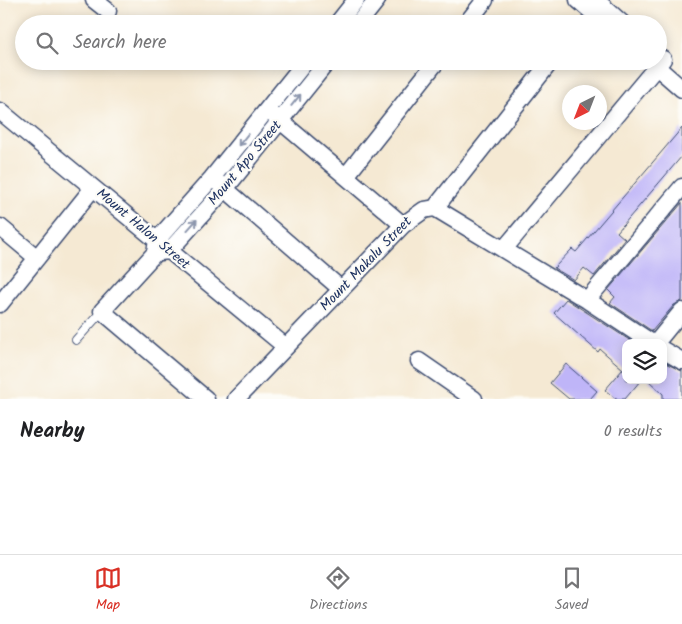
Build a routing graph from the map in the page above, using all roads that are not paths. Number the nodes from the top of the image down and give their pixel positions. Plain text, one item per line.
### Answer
1 (94, 0) edge
2 (356, 0) edge
3 (377, 0) edge
4 (485, 0) edge
5 (578, 0) edge
6 (591, 9) edge
7 (108, 11) dead end
8 (344, 15) edge
9 (365, 15) edge
10 (473, 15) edge
11 (604, 15) edge
12 (667, 67) edge
13 (299, 70) edge
14 (321, 70) edge
15 (429, 70) edge
16 (544, 70) edge
17 (650, 70) edge
18 (665, 70) edge
19 (682, 76) edge
20 (682, 89) edge
21 (267, 110) junction
22 (0, 111) edge
23 (280, 120) junction
24 (346, 176) junction
25 (212, 178) junction
26 (682, 187) edge
27 (93, 188) junction
28 (225, 189) junction
29 (435, 208) junction
30 (402, 226) junction
31 (0, 227) edge
32 (160, 248) junction
33 (504, 249) junction
34 (37, 258) junction
35 (341, 289) junction
36 (587, 300) junction
37 (0, 304) edge
38 (102, 311) junction
39 (682, 311) edge
40 (648, 339) edge
41 (658, 339) edge
42 (76, 340) dead end
43 (286, 347) junction
44 (667, 352) edge
45 (419, 361) dead end
46 (682, 361) edge
47 (206, 399) edge
48 (236, 399) edge
49 (474, 399) edge

1 - 7 street
2 - 8 street
3 - 9 street
4 - 10 street
5 - 6 street
6 - 11 street
12 - 19 street
13 - 21 street, Mount Apo Street
23 -> 14 street, Mount Apo Street
15 - 24 street
16 - 29 street, Mount Makalu Street
17 - 33 street
18 - 20 street
21 - 23 street
21 -> 25 street, Mount Apo Street
22 - 27 street, Mount Halon Street
23 - 24 street
23 - 28 street, Mount Apo Street
24 - 30 street
25 - 28 street
25 - 32 street, Mount Apo Street
26 - 36 street
27 - 32 street, Mount Halon Street
27 - 34 street
32 -> 28 street, Mount Apo Street
28 - 35 street
29 - 30 street, Mount Makalu Street
29 - 33 street
30 - 35 street, Mount Makalu Street
31 - 34 street
32 - 38 street, Mount Apo Street
32 - 43 street, Mount Halon Street
33 - 36 street
34 - 37 street
35 - 43 street, Mount Makalu Street
36 - 40 street
38 - 42 lane
38 - 47 street
39 - 41 street
43 - 48 street, Mount Makalu Street
44 - 46 street
45 - 49 street

